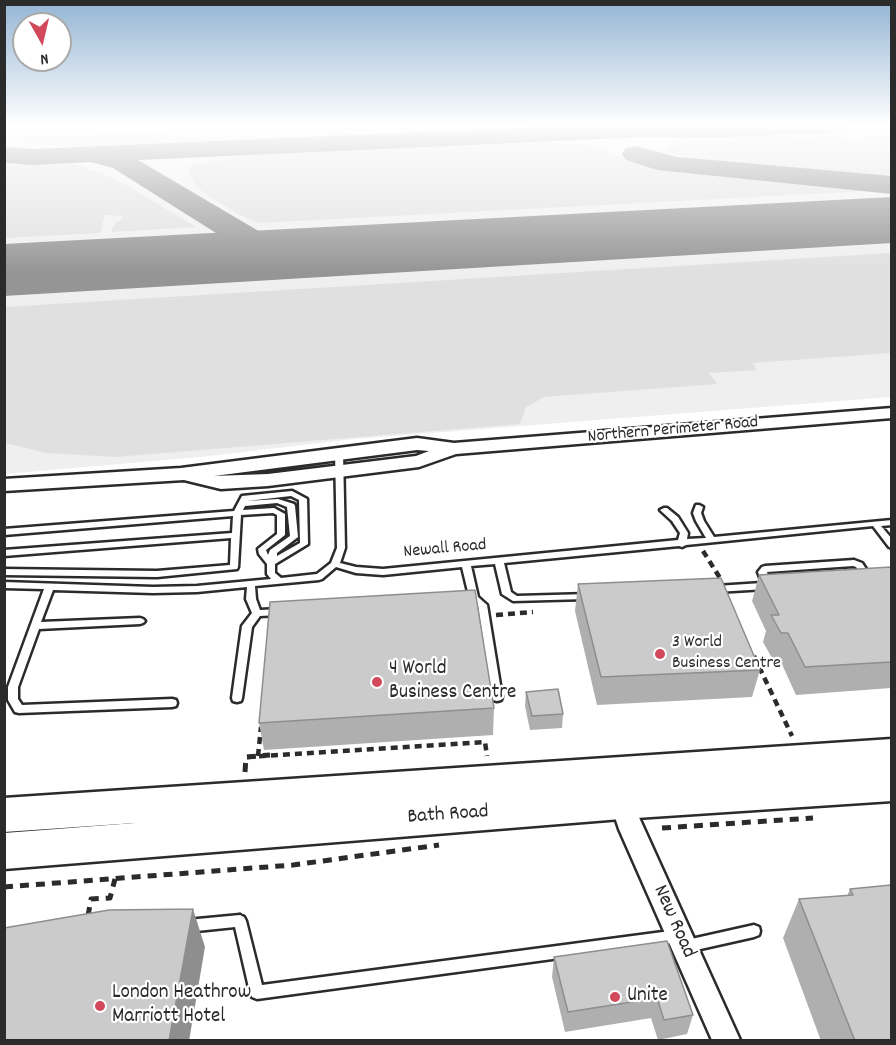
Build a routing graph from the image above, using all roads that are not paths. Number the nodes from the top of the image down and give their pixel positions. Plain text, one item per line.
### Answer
1 (891, 413) edge
2 (339, 461) junction
3 (4, 485) edge
4 (699, 507) dead end
5 (239, 509) junction
6 (664, 510) dead end
7 (891, 522) edge
8 (875, 524) junction
9 (4, 532) edge
10 (236, 535) junction
11 (712, 540) junction
12 (682, 544) junction
13 (891, 546) edge
14 (4, 553) edge
15 (499, 562) junction
16 (271, 563) junction
17 (335, 564) junction
18 (466, 565) junction
19 (4, 573) edge
20 (868, 578) junction
21 (880, 578) edge
22 (857, 579) edge
23 (279, 581) junction
24 (251, 584) junction
25 (4, 585) edge
26 (767, 585) junction
27 (778, 585) edge
28 (48, 587) junction
29 (701, 590) edge
30 (597, 595) edge
31 (474, 598) junction
32 (462, 599) edge
33 (291, 611) edge
34 (257, 613) junction
35 (140, 621) dead end
36 (34, 626) junction
37 (497, 697) dead end
38 (237, 698) dead end
39 (172, 703) dead end
40 (891, 754) edge
41 (891, 785) edge
42 (621, 802) junction
43 (4, 815) edge
44 (4, 851) edge
45 (173, 928) edge
46 (754, 931) dead end
47 (682, 941) junction
48 (726, 1041) edge

1 - 2 street, Northern Perimeter Road
2 - 3 street, Northern Perimeter Road
2 - 17 lane
4 - 11 lane
5 - 9 lane
5 - 10 lane
5 - 16 lane
5 - 16 lane
6 - 12 lane
7 - 8 lane, Newall Road
8 - 11 lane, Newall Road
8 - 13 lane
10 - 14 lane
10 - 19 lane
11 - 12 lane, Newall Road
12 - 15 lane, Newall Road
15 - 18 lane, Newall Road
15 - 30 lane
16 - 23 lane
17 - 18 lane, Newall Road
17 - 23 lane
18 - 31 lane
20 - 21 lane
20 - 22 lane
20 - 26 lane
23 - 24 lane
24 - 28 lane
24 - 34 lane
25 - 28 lane
26 - 27 lane
26 - 29 lane
28 - 36 lane
31 - 32 lane
31 - 37 lane
33 - 34 lane
34 - 38 lane
35 - 36 lane
36 - 39 lane
40 - 43 highway, Bath Road
41 - 42 highway, Bath Road
42 - 44 highway, Bath Road
42 - 47 street, New Road
45 - 47 lane
46 - 47 lane
47 - 48 street, New Road

